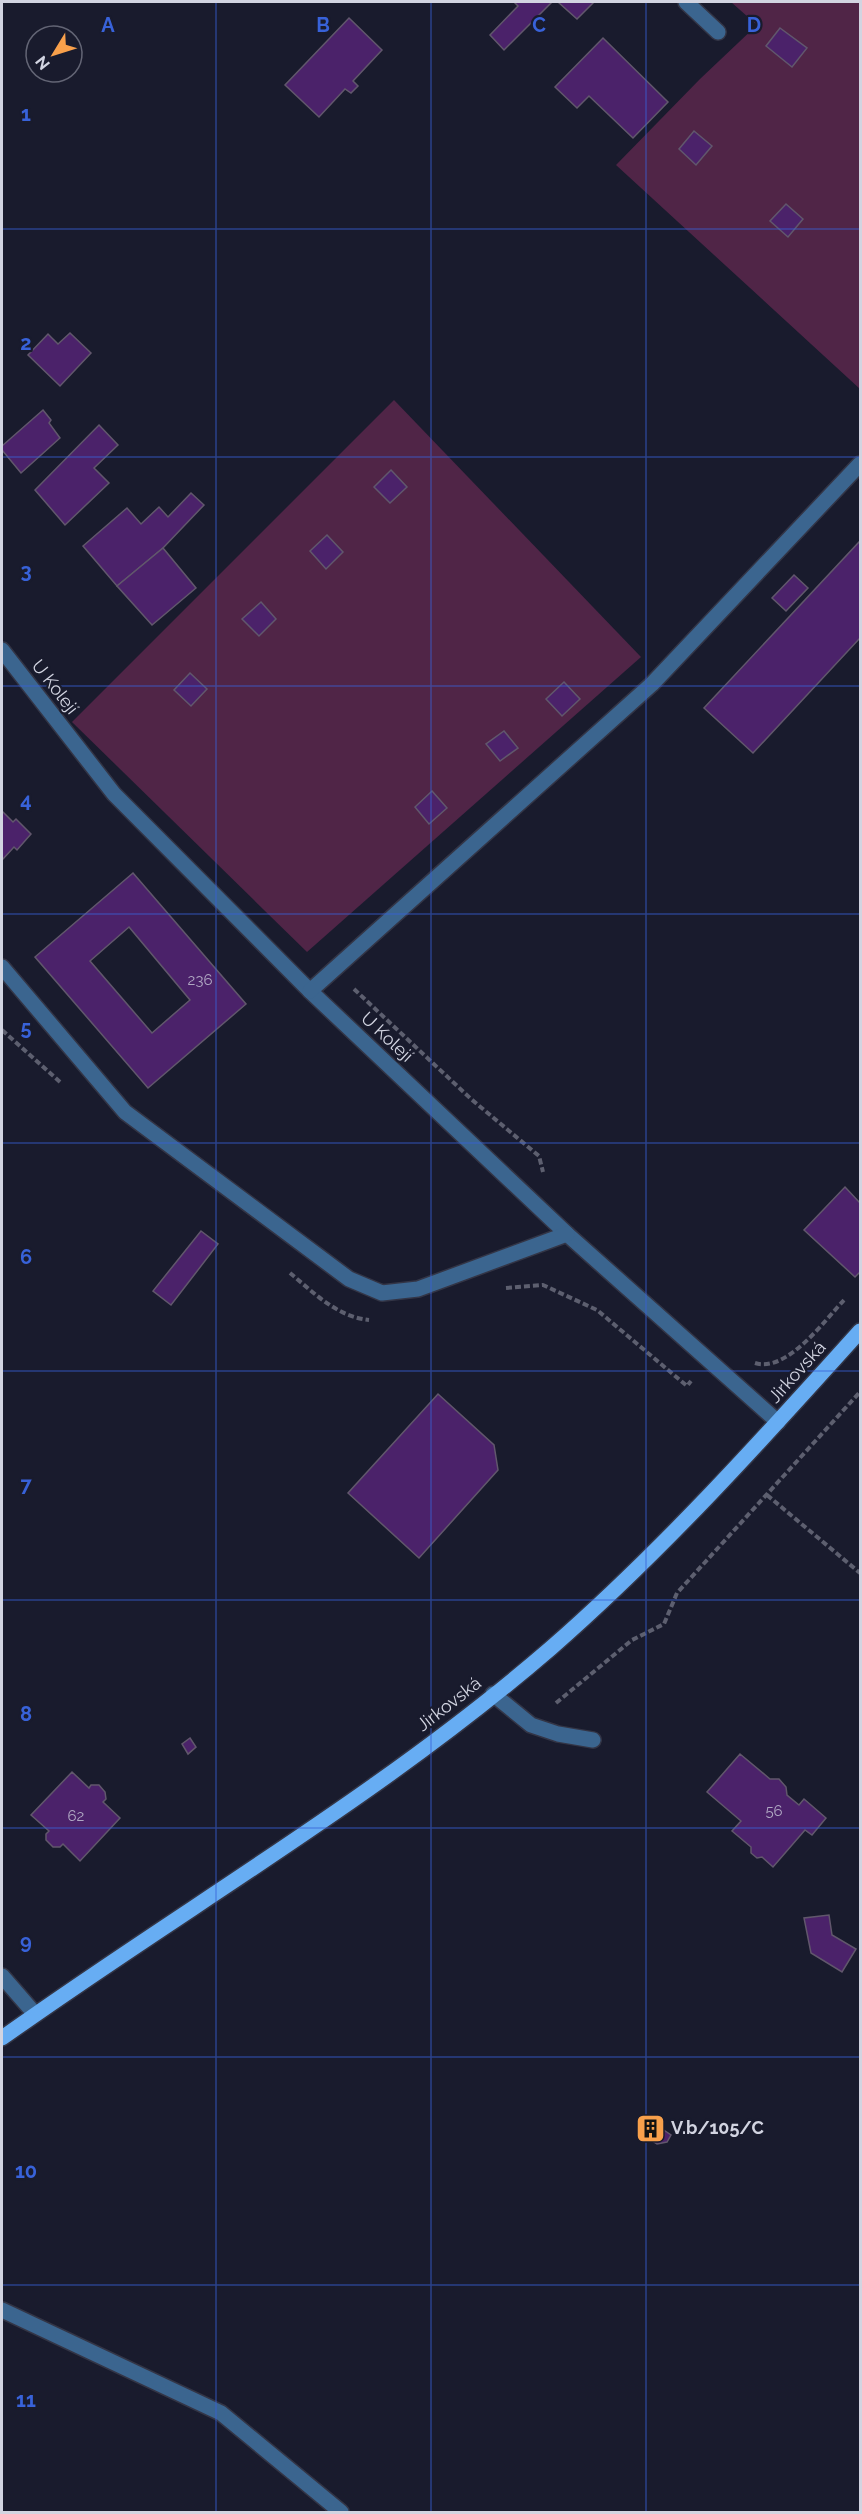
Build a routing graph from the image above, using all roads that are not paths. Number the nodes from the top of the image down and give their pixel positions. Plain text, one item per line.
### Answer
1 (686, 2) edge
2 (718, 32) dead end
3 (861, 464) edge
4 (2, 650) edge
5 (2, 967) edge
6 (310, 991) junction
7 (567, 1234) junction
8 (861, 1331) edge
9 (778, 1422) junction
10 (493, 1694) junction
11 (593, 1740) dead end
12 (2, 1976) edge
13 (35, 2014) junction
14 (2, 2038) edge
15 (2, 2310) edge
16 (341, 2512) edge

1 - 2 street
3 - 6 street
4 - 6 street, U Kolejí
5 - 7 street
6 - 7 street, U Kolejí
7 - 9 street, U Kolejí
8 - 9 main road, Jirkovská
9 - 10 main road, Jirkovská
10 - 11 street
10 - 13 main road, Jirkovská
12 - 13 street
13 - 14 main road, Jirkovská
15 - 16 street

